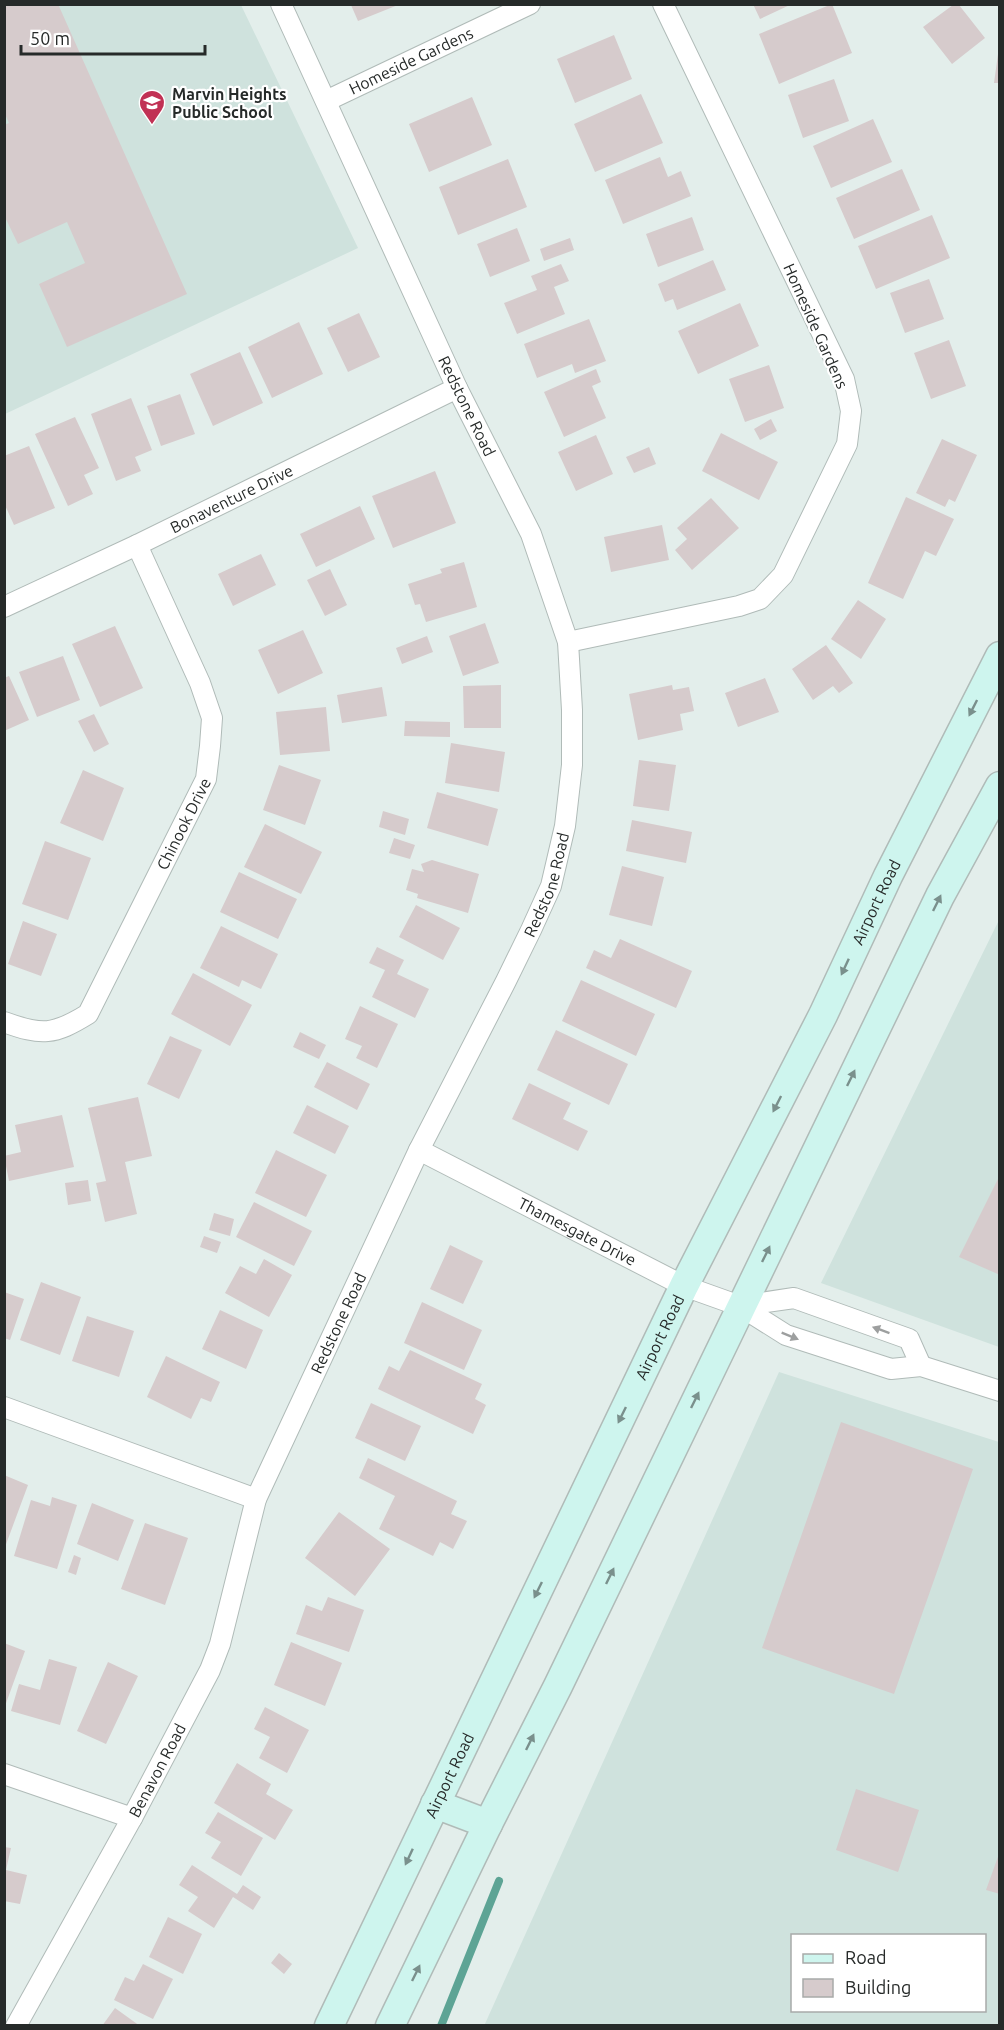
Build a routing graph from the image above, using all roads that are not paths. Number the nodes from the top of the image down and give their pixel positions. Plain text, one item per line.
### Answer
1 (281, 4) edge
2 (530, 4) edge
3 (663, 4) edge
4 (326, 101) junction
5 (457, 388) junction
6 (137, 545) junction
7 (4, 607) edge
8 (568, 642) junction
9 (999, 656) edge
10 (999, 786) edge
11 (4, 1022) edge
12 (418, 1150) junction
13 (684, 1286) junction
14 (740, 1306) junction
15 (921, 1366) junction
16 (999, 1391) edge
17 (4, 1407) edge
18 (256, 1498) junction
19 (4, 1774) edge
20 (435, 1804) junction
21 (132, 1818) junction
22 (488, 1824) junction
23 (16, 2025) edge
24 (329, 2025) edge
25 (390, 2025) edge

1 - 4 street, Redstone Road
2 - 4 street, Homeside Gardens
3 - 8 street, Homeside Gardens
4 - 5 street, Redstone Road
5 - 6 street, Bonaventure Drive
5 - 8 street, Redstone Road
6 - 7 street, Bonaventure Drive
6 - 11 street, Chinook Drive
8 - 12 street, Redstone Road
9 -> 13 main road, Airport Road
14 -> 10 main road
12 - 13 street, Thamesgate Drive
12 - 18 street, Redstone Road
13 - 14 street, Thamesgate Drive
13 -> 20 main road, Airport Road
14 -> 15 street, Thamesgate Drive
15 -> 14 street, Thamesgate Drive
22 -> 14 main road
15 - 16 street, Thamesgate Drive
17 - 18 street
18 - 21 street, Benavon Road
19 - 21 street
20 - 22 main road
20 -> 24 main road, Airport Road
21 - 23 street, Benavon Road
25 -> 22 main road

